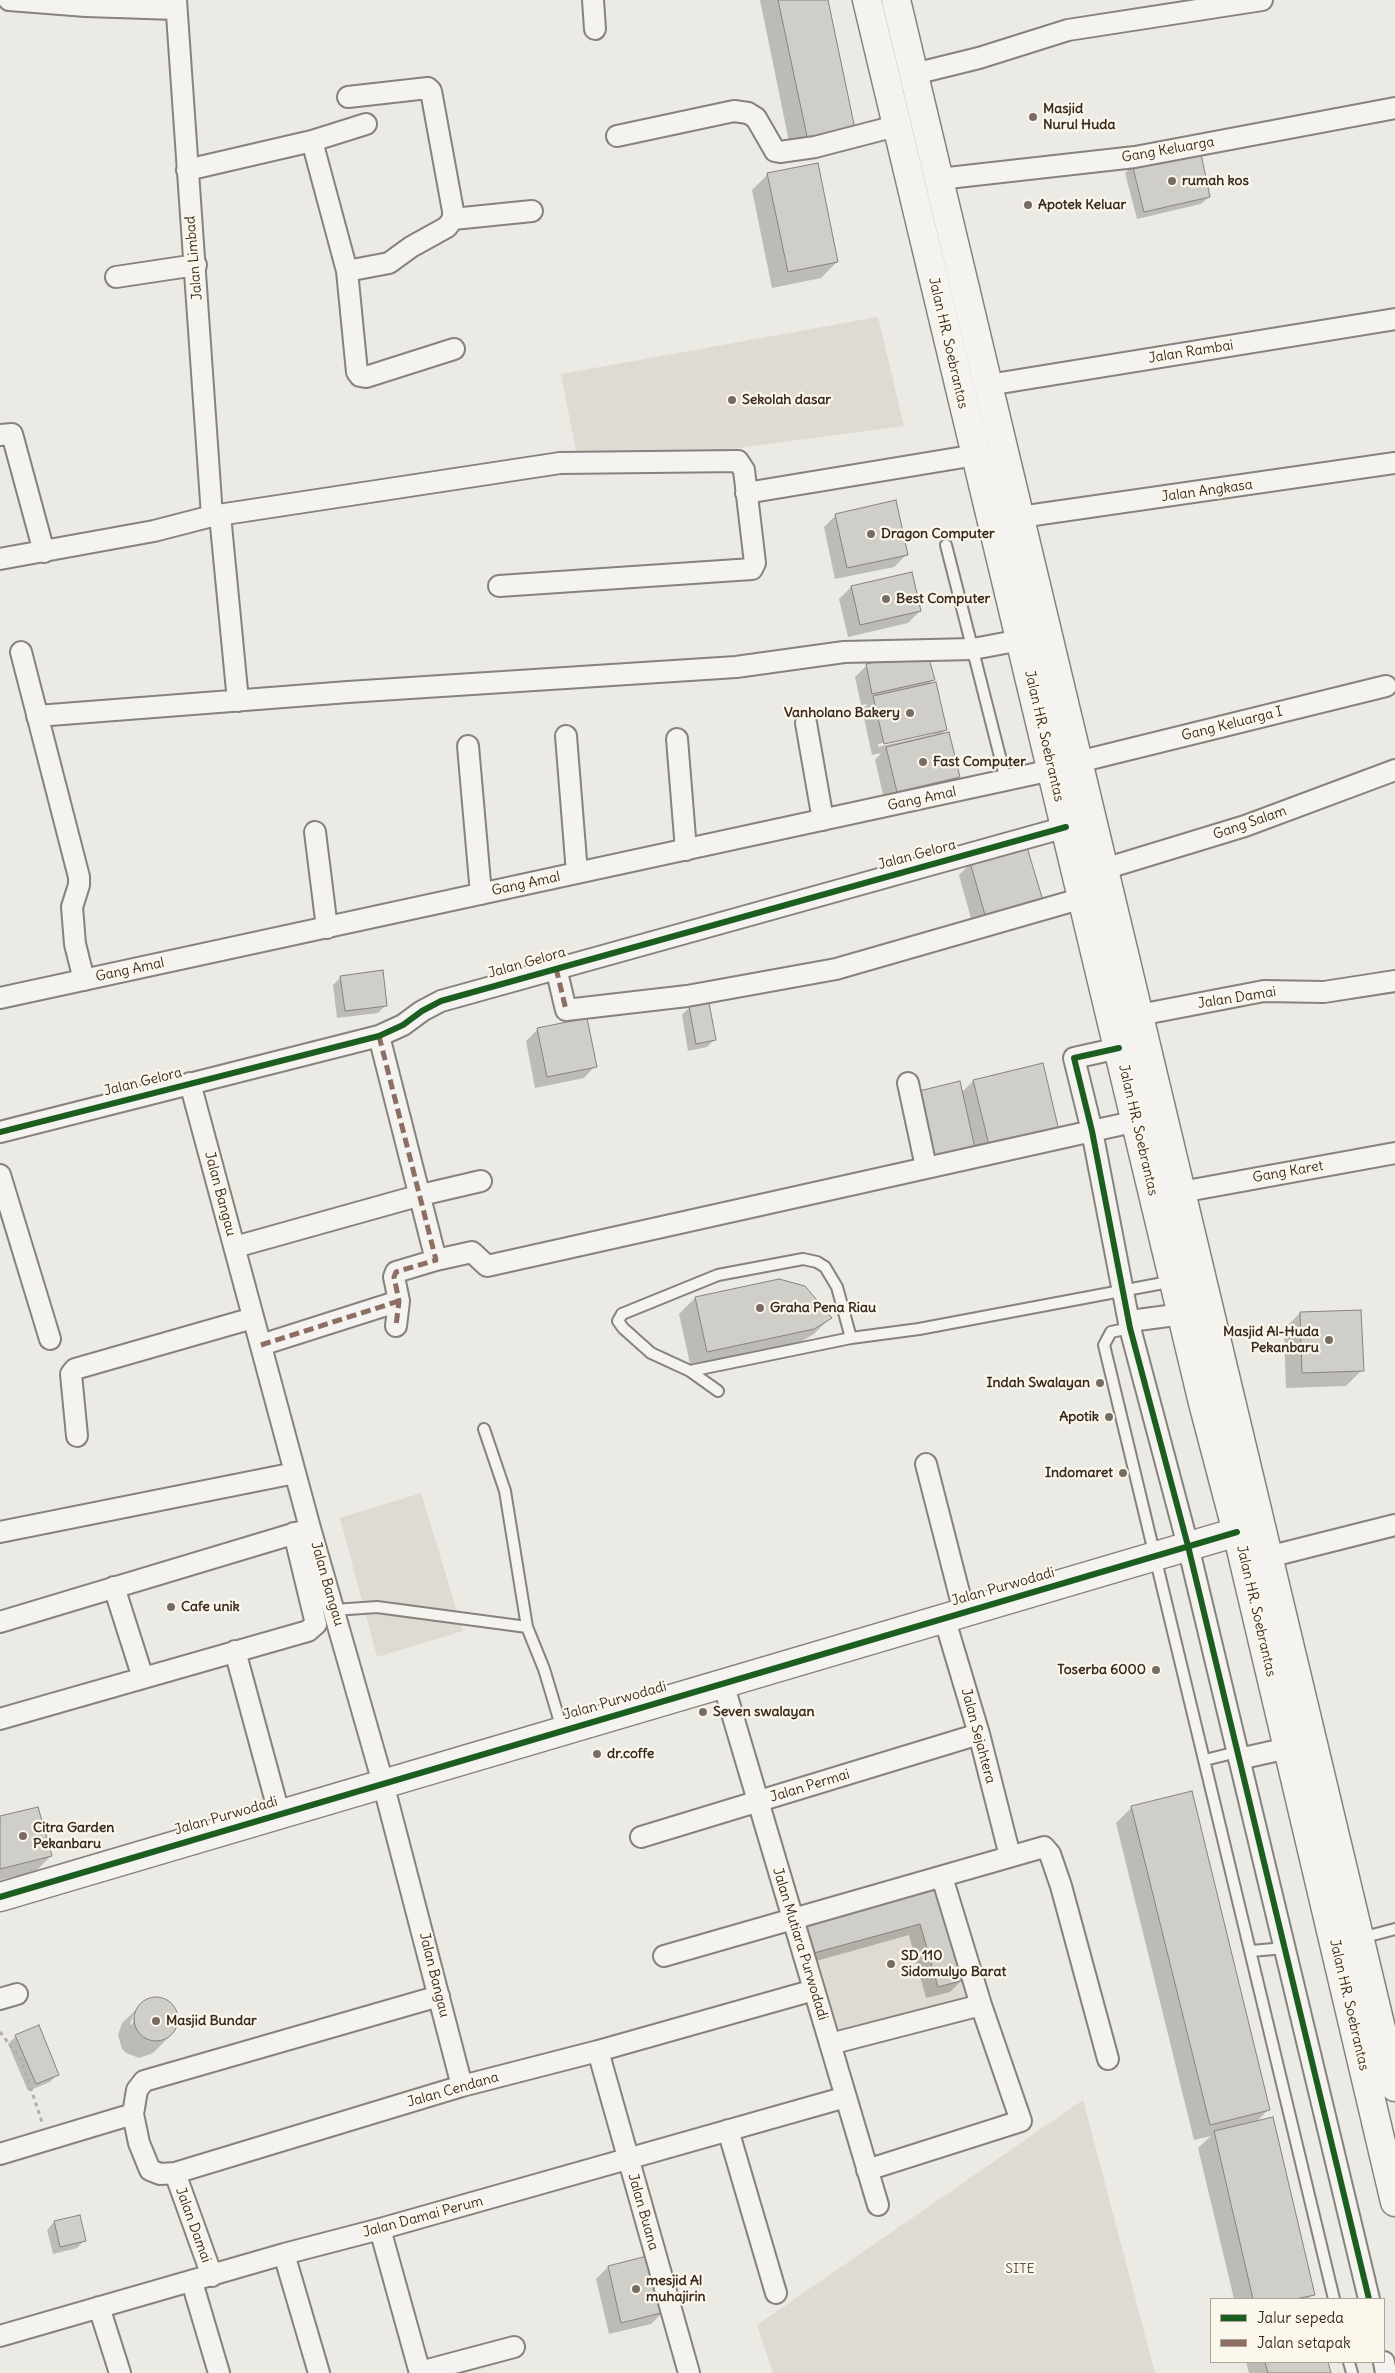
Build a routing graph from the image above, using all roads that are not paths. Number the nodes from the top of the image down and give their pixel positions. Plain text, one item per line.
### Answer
1 (9, 0) edge
2 (593, 0) edge
3 (866, 0) edge
4 (896, 0) edge
5 (1262, 0) edge
6 (86, 3) edge
7 (176, 4) edge
8 (595, 29) dead end
9 (914, 74) junction
10 (348, 97) dead end
11 (921, 106) junction
12 (1395, 108) edge
13 (895, 120) junction
14 (366, 124) dead end
15 (617, 136) dead end
16 (312, 141) junction
17 (187, 170) junction
18 (939, 179) junction
19 (532, 211) dead end
20 (453, 219) junction
21 (196, 265) junction
22 (347, 271) junction
23 (116, 278) dead end
24 (1395, 319) edge
25 (454, 349) dead end
26 (988, 385) junction
27 (0, 435) edge
28 (976, 455) junction
29 (1395, 463) edge
30 (746, 493) junction
31 (216, 515) junction
32 (1020, 517) junction
33 (946, 545) dead end
34 (44, 552) junction
35 (0, 558) edge
36 (499, 586) dead end
37 (1022, 640) junction
38 (973, 649) junction
39 (21, 652) dead end
40 (1386, 686) dead end
41 (238, 701) junction
42 (37, 716) junction
43 (806, 723) dead end
44 (566, 736) dead end
45 (677, 739) dead end
46 (468, 746) dead end
47 (1078, 762) junction
48 (1052, 770) junction
49 (1395, 770) edge
50 (1006, 780) junction
51 (823, 820) junction
52 (1066, 827) junction
53 (315, 832) dead end
54 (686, 850) junction
55 (1104, 870) junction
56 (577, 873) junction
57 (481, 894) junction
58 (1083, 898) junction
59 (327, 928) junction
60 (556, 968) junction
61 (84, 980) junction
62 (1395, 980) edge
63 (0, 998) edge
64 (1139, 1016) junction
65 (379, 1036) junction
66 (1119, 1048) junction
67 (190, 1083) junction
68 (908, 1083) dead end
69 (1136, 1120) junction
70 (1092, 1131) junction
71 (0, 1132) edge
72 (1395, 1153) edge
73 (926, 1167) junction
74 (0, 1174) edge
75 (481, 1181) dead end
76 (1181, 1192) junction
77 (421, 1195) junction
78 (235, 1247) junction
79 (436, 1260) junction
80 (1175, 1281) junction
81 (1124, 1292) junction
82 (399, 1301) junction
83 (1183, 1314) junction
84 (253, 1318) junction
85 (1130, 1324) junction
86 (396, 1326) dead end
87 (851, 1338) junction
88 (50, 1339) dead end
89 (261, 1345) junction
90 (690, 1372) junction
91 (718, 1391) dead end
92 (484, 1429) dead end
93 (77, 1436) dead end
94 (926, 1464) dead end
95 (295, 1473) junction
96 (1395, 1525) edge
97 (302, 1531) junction
98 (0, 1532) edge
99 (1237, 1532) junction
100 (1188, 1546) junction
101 (1155, 1556) junction
102 (1268, 1557) junction
103 (114, 1587) junction
104 (334, 1610) junction
105 (954, 1615) junction
106 (0, 1622) edge
107 (527, 1628) junction
108 (235, 1651) junction
109 (143, 1678) junction
110 (723, 1683) junction
111 (0, 1719) edge
112 (562, 1730) junction
113 (979, 1734) junction
114 (1288, 1748) junction
115 (1238, 1756) junction
116 (1205, 1760) junction
117 (384, 1783) junction
118 (758, 1803) junction
119 (279, 1813) junction
120 (641, 1837) dead end
121 (1010, 1856) junction
122 (942, 1877) junction
123 (0, 1897) edge
124 (793, 1920) junction
125 (1395, 1929) edge
126 (1360, 1938) junction
127 (1285, 1948) junction
128 (1251, 1951) junction
129 (664, 1956) dead end
130 (814, 1990) junction
131 (439, 1996) junction
132 (981, 2004) junction
133 (830, 2044) junction
134 (598, 2051) junction
135 (1108, 2059) dead end
136 (1394, 2080) edge
137 (462, 2086) junction
138 (846, 2097) junction
139 (133, 2114) junction
140 (728, 2130) junction
141 (0, 2154) edge
142 (628, 2160) junction
143 (867, 2170) junction
144 (175, 2173) junction
145 (1395, 2202) edge
146 (878, 2205) dead end
147 (380, 2229) junction
148 (284, 2254) junction
149 (212, 2276) junction
150 (192, 2282) junction
151 (776, 2293) dead end
152 (1334, 2298) edge
153 (1369, 2298) edge
154 (99, 2308) junction
155 (0, 2336) edge
156 (514, 2347) dead end
157 (1395, 2371) edge
158 (420, 2372) edge
159 (120, 2373) edge
160 (219, 2373) edge
161 (319, 2373) edge
162 (689, 2373) edge
163 (1386, 2373) edge

1 - 6 street
2 - 8 street
3 - 13 main road, Jalan HR. Soebrantas
4 - 9 main road, Jalan HR. Soebrantas
5 - 9 street
6 - 7 street
7 - 17 street, Jalan Limbad
9 - 11 main road, Jalan HR. Soebrantas
10 - 20 street
11 - 13 main road
11 - 18 main road, Jalan HR. Soebrantas
12 - 18 street, Gang Keluarga
13 - 15 street
13 - 28 main road, Jalan HR. Soebrantas
14 - 16 street
16 - 17 street
16 - 22 street
17 - 21 street, Jalan Limbad
18 - 26 main road, Jalan HR. Soebrantas
19 - 20 street
20 - 22 street
21 - 23 street
21 - 31 street, Jalan Limbad
22 - 25 street
24 - 26 street, Jalan Rambai
26 - 32 main road, Jalan HR. Soebrantas
27 - 34 street
28 - 30 street
28 - 37 main road, Jalan HR. Soebrantas
29 - 32 street, Jalan Angkasa
30 - 31 street
30 - 36 street
31 - 34 street
31 - 41 street, Jalan Limbad
32 - 47 main road, Jalan HR. Soebrantas
33 - 38 lane
34 - 35 street
37 - 38 street
37 - 48 main road, Jalan HR. Soebrantas
38 - 41 street
38 - 50 lane
39 - 42 street
40 - 47 street, Gang Keluarga I
41 - 42 street
42 - 61 street
43 - 51 street
44 - 56 street
45 - 54 street
46 - 57 street
47 - 55 main road, Jalan HR. Soebrantas
48 - 50 street, Gang Amal
48 - 52 main road, Jalan HR. Soebrantas
49 - 55 street, Gang Salam
50 - 51 street, Gang Amal
51 - 54 street, Gang Amal
52 - 58 main road, Jalan HR. Soebrantas
52 - 60 street, Jalan Gelora
53 - 59 street
54 - 56 street, Gang Amal
55 - 64 main road, Jalan HR. Soebrantas
56 - 57 street, Gang Amal
57 - 59 street, Gang Amal
58 - 60 street
58 - 66 main road, Jalan HR. Soebrantas
59 - 61 street, Gang Amal
60 - 65 street, Jalan Gelora
61 - 63 street, Gang Amal
62 - 64 street, Jalan Damai
64 - 76 main road, Jalan HR. Soebrantas
65 - 67 street, Jalan Gelora
65 - 77 street
66 - 69 main road, Jalan HR. Soebrantas
66 - 70 street
67 - 71 street, Jalan Gelora
67 - 78 street, Jalan Bangau
68 - 73 street
69 - 70 street
69 - 80 main road, Jalan HR. Soebrantas
70 - 73 street
70 - 81 street
72 - 76 street, Gang Karet
73 - 79 street
74 - 88 street
75 - 77 street
76 - 102 main road, Jalan HR. Soebrantas
77 - 78 street
77 - 79 street
78 - 84 street, Jalan Bangau
79 - 82 street
80 - 81 lane
80 - 83 main road, Jalan HR. Soebrantas
81 - 85 street
81 - 87 lane
82 - 86 street
82 - 89 street
83 - 85 street
83 - 99 main road, Jalan HR. Soebrantas
84 - 89 street, Jalan Bangau
84 - 93 street
85 - 100 street
85 - 101 lane
87 - 90 lane
87 - 90 lane
89 - 95 street, Jalan Bangau
90 - 91 lane
92 - 107 lane
94 - 105 street, Jalan Sejahtera
95 - 97 street, Jalan Bangau
95 - 98 street
96 - 102 street
97 - 103 street
97 - 104 street, Jalan Bangau
97 - 108 street
99 - 100 main road, Jalan Purwodadi
99 - 114 main road, Jalan HR. Soebrantas
100 - 101 main road, Jalan Purwodadi
100 - 115 street
101 - 105 main road, Jalan Purwodadi
101 - 116 lane
102 - 126 main road, Jalan HR. Soebrantas
103 - 106 street
103 - 109 street
104 - 107 lane
104 - 117 street, Jalan Bangau
105 - 110 main road, Jalan Purwodadi
105 - 113 street, Jalan Sejahtera
107 - 112 lane
108 - 109 street
108 - 119 street
109 - 111 street
110 - 112 main road, Jalan Purwodadi
110 - 118 street, Jalan Mutiara Purwodadi
112 - 117 main road, Jalan Purwodadi
113 - 118 street, Jalan Permai
113 - 121 street, Jalan Sejahtera
114 - 115 street
114 - 145 main road, Jalan HR. Soebrantas
115 - 116 lane
115 - 127 street
116 - 128 lane
117 - 119 main road, Jalan Purwodadi
117 - 131 street, Jalan Bangau
118 - 120 street, Jalan Permai
118 - 124 street, Jalan Mutiara Purwodadi
119 - 123 main road, Jalan Purwodadi
121 - 122 street
121 - 135 street
122 - 124 street
122 - 132 street
124 - 129 street
124 - 130 street, Jalan Mutiara Purwodadi
125 - 126 lane
126 - 136 main road, Jalan HR. Soebrantas
127 - 128 lane
127 - 153 street
128 - 152 lane
130 - 133 street, Jalan Mutiara Purwodadi
130 - 134 street, Jalan Cendana
131 - 137 street, Jalan Bangau
131 - 139 street
132 - 133 street
132 - 143 street
133 - 138 street, Jalan Mutiara Purwodadi
134 - 137 street, Jalan Cendana
134 - 142 street, Jalan Buana
137 - 144 street, Jalan Cendana
138 - 140 street, Jalan Damai Perum
138 - 143 street, Jalan Mutiara Purwodadi
139 - 141 street
139 - 144 street, Jalan Cendana
140 - 142 street, Jalan Damai Perum
140 - 151 street
142 - 147 street, Jalan Damai Perum
142 - 162 street, Jalan Buana
143 - 146 street, Jalan Mutiara Purwodadi
144 - 149 street, Jalan Damai
147 - 148 street, Jalan Damai Perum
147 - 158 street
148 - 149 street, Jalan Damai Perum
148 - 161 street
149 - 150 street, Jalan Damai Perum
150 - 154 street, Jalan Damai Perum
150 - 160 street
154 - 155 street, Jalan Damai Perum
154 - 159 street
156 - 158 street
157 - 163 street

